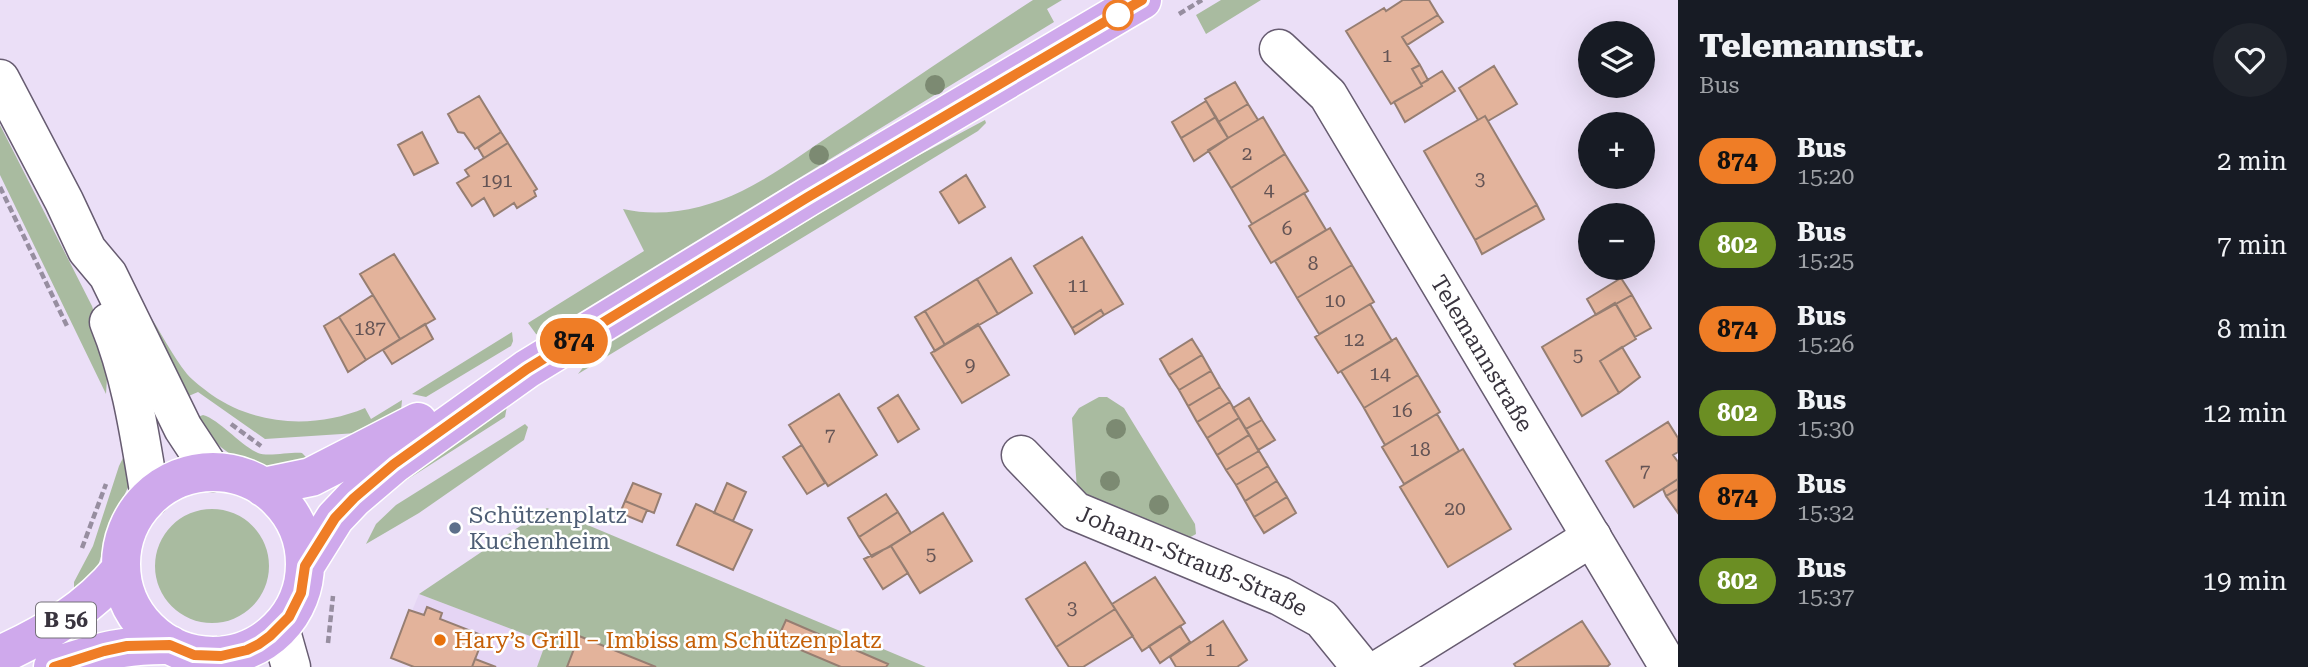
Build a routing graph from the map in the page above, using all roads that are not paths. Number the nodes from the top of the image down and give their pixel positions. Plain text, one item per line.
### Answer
1 (1142, 0) edge
2 (1279, 49) dead end
3 (0, 79) edge
4 (87, 250) junction
5 (527, 369) junction
6 (1020, 455) dead end
7 (212, 472) junction
8 (262, 487) junction
9 (150, 497) junction
10 (1592, 537) junction
11 (305, 566) junction
12 (121, 569) junction
13 (280, 628) junction
14 (170, 645) junction
15 (0, 655) edge
16 (226, 662) edge
17 (53, 667) edge
18 (292, 667) edge
19 (1361, 667) edge
20 (1383, 667) edge
21 (1669, 667) edge

1 - 5 main road
2 - 10 street, Telemannstraße
3 - 4 street
4 - 7 street
4 - 9 street
5 - 8 main road
5 - 11 main road
6 - 19 street, Johann-Strauß-Straße
7 - 8 main road
7 - 9 main road
8 - 11 main road
9 - 12 main road
10 - 20 street
10 - 21 street, Telemannstraße
11 - 13 main road
12 - 14 main road
12 - 15 main road, B 56
13 - 16 main road
13 - 18 street
14 - 16 main road
14 - 17 main road, B 56

